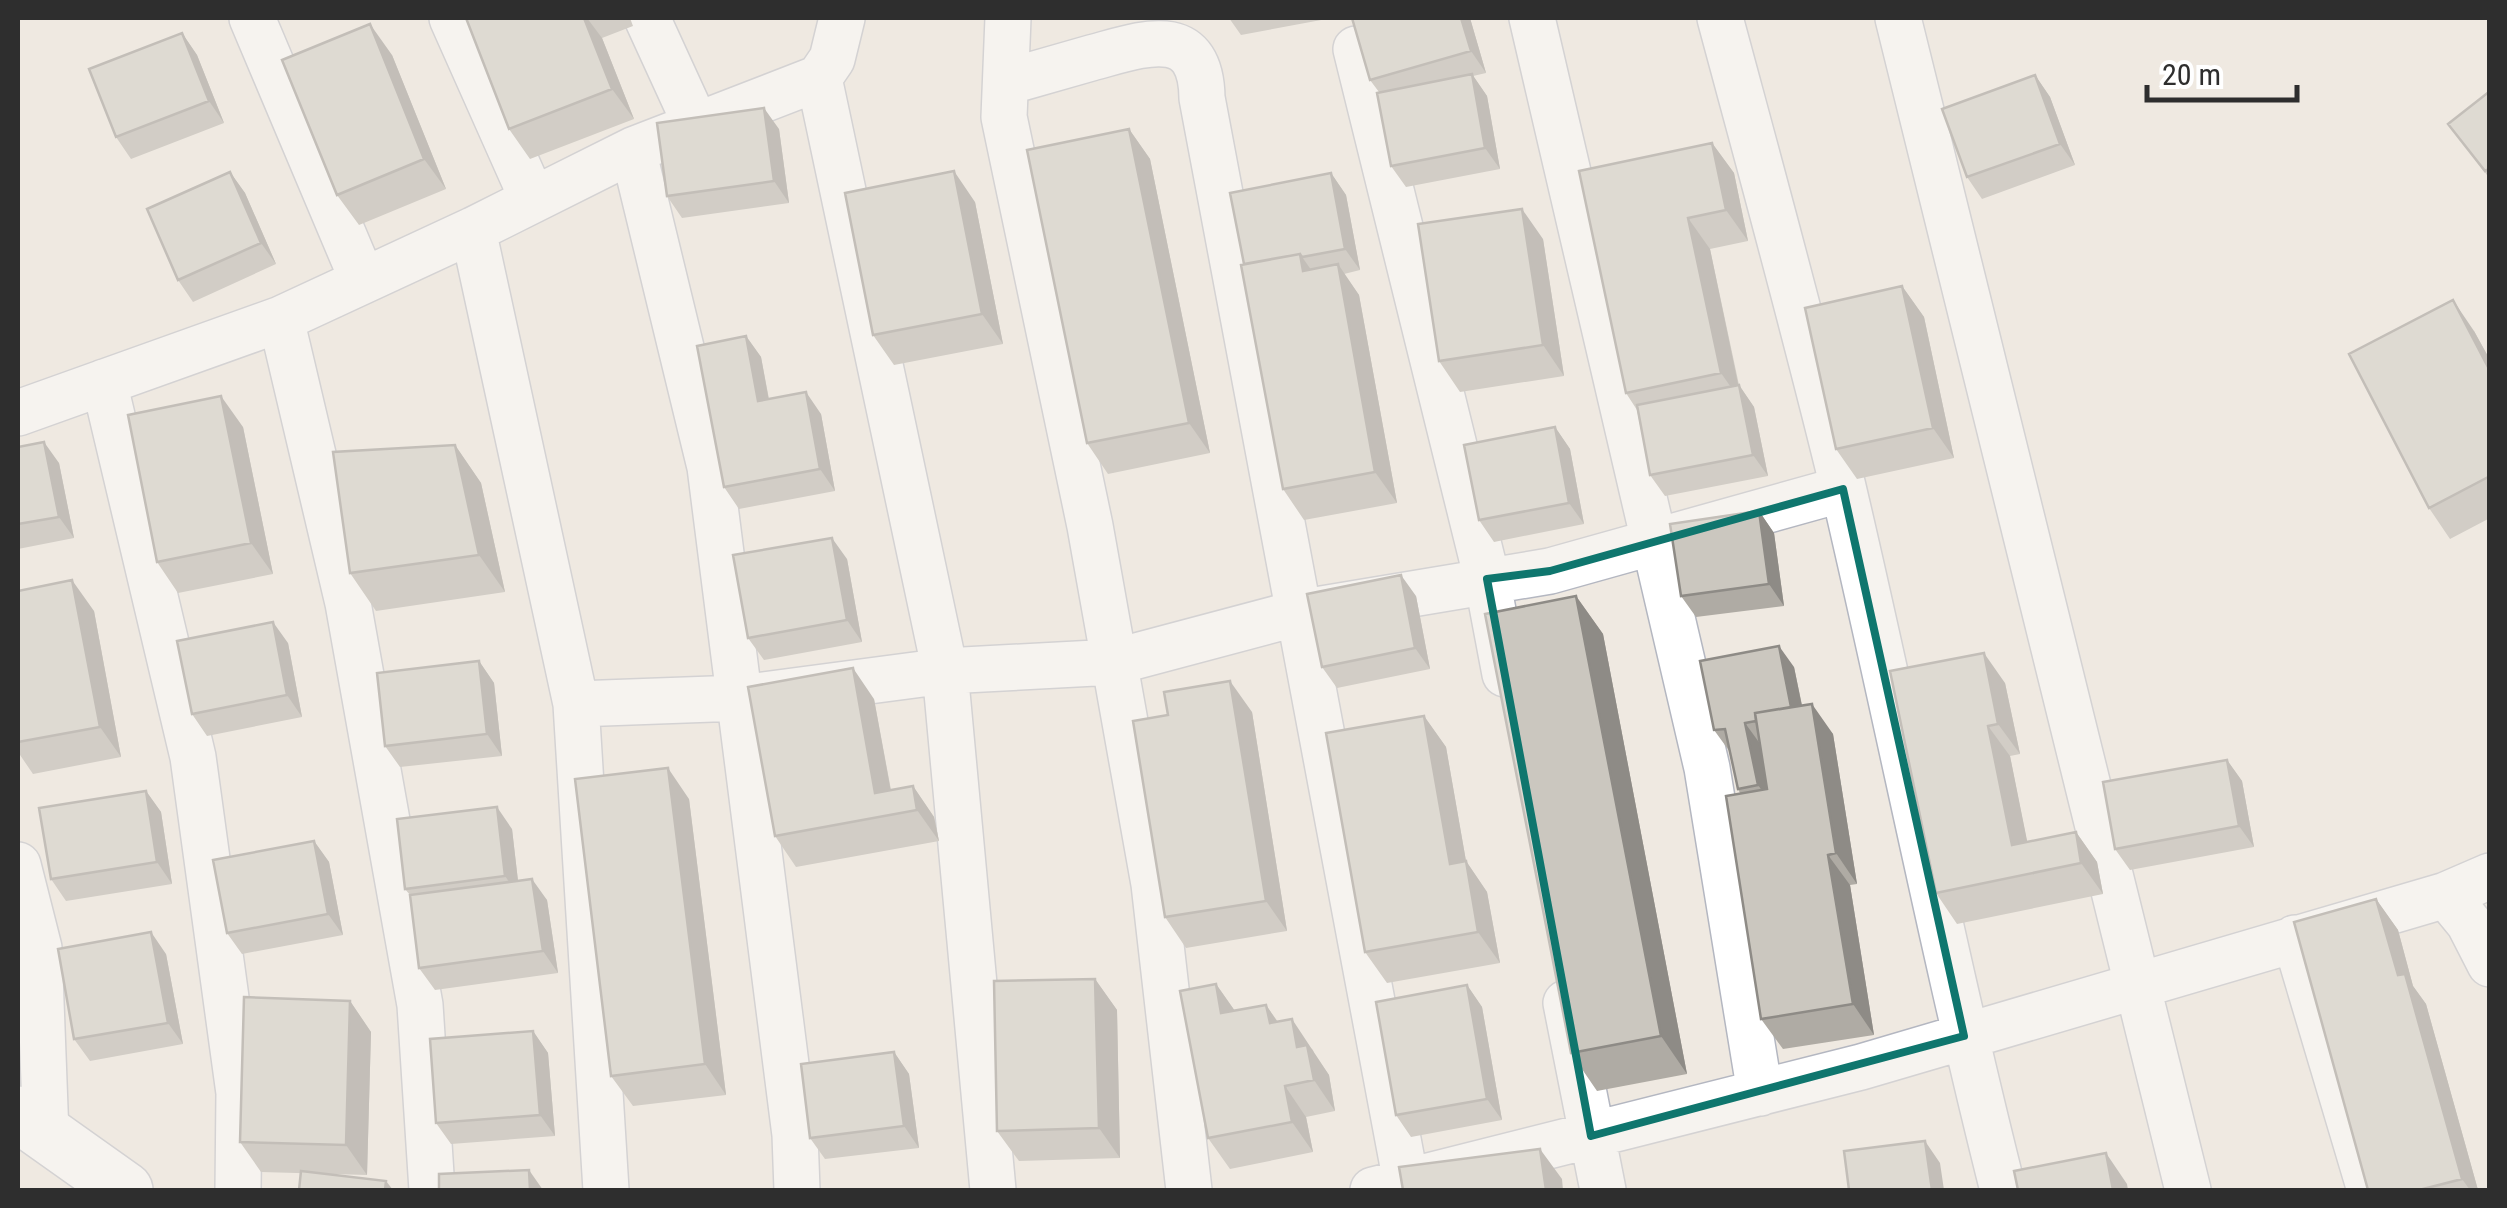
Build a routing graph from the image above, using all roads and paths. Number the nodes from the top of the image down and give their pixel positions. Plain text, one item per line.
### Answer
1 (252, 18) edge
2 (452, 18) edge
3 (648, 18) edge
4 (842, 18) edge
5 (1008, 18) edge
6 (1532, 18) edge
7 (1720, 18) edge
8 (1898, 18) edge
9 (1191, 34) edge
10 (1356, 49) edge
11 (820, 78) junction
12 (1008, 82) junction
13 (696, 125) junction
14 (634, 150) junction
15 (533, 200) junction
16 (473, 230) junction
17 (363, 281) junction
18 (281, 320) junction
19 (104, 382) junction
20 (18, 413) edge
21 (1843, 489) junction
22 (1656, 541) junction
23 (1487, 579) junction
24 (1298, 613) junction
25 (1114, 662) junction
26 (945, 671) junction
27 (740, 698) junction
28 (576, 704) junction
29 (1512, 714) edge
30 (18, 865) edge
31 (2490, 876) edge
32 (2446, 895) junction
33 (2296, 938) junction
34 (1558, 963) edge
35 (2490, 964) edge
36 (2138, 985) junction
37 (1964, 1036) junction
38 (1760, 1092) junction
39 (32, 1124) edge
40 (1591, 1136) junction
41 (1386, 1188) edge
42 (125, 1190) edge
43 (238, 1190) edge
44 (432, 1190) edge
45 (606, 1190) edge
46 (798, 1190) edge
47 (993, 1190) edge
48 (1190, 1190) edge
49 (1604, 1190) edge
50 (2003, 1190) edge
51 (2188, 1190) edge
52 (2370, 1190) edge

1 - 17 street
2 - 15 street
3 - 13 street
4 - 11 street
5 - 12 street
6 - 22 street
7 - 21 street
8 - 36 street
9 - 12 street
9 - 24 street
10 - 23 street
11 - 13 street
11 - 26 street
12 - 25 street
13 - 14 street
14 - 15 street
14 - 27 street
15 - 16 street
16 - 17 street
16 - 28 street
17 - 18 street
18 - 19 street
18 - 44 street
19 - 20 street
19 - 43 street
21 - 22 street
21 - 37 street
22 - 23 street
22 - 38 street
23 - 24 street
23 - 29 street
24 - 25 street
24 - 41 street
25 - 26 street
25 - 48 street
26 - 27 street
26 - 47 street
27 - 28 street
27 - 46 street
28 - 45 street
30 - 39 street
31 - 32 street
32 - 33 street
32 - 35 street
33 - 36 street
33 - 52 street
34 - 40 street
36 - 37 street
36 - 51 street
37 - 38 street
37 - 50 street
38 - 40 street
39 - 42 street
40 - 41 street
40 - 49 street

